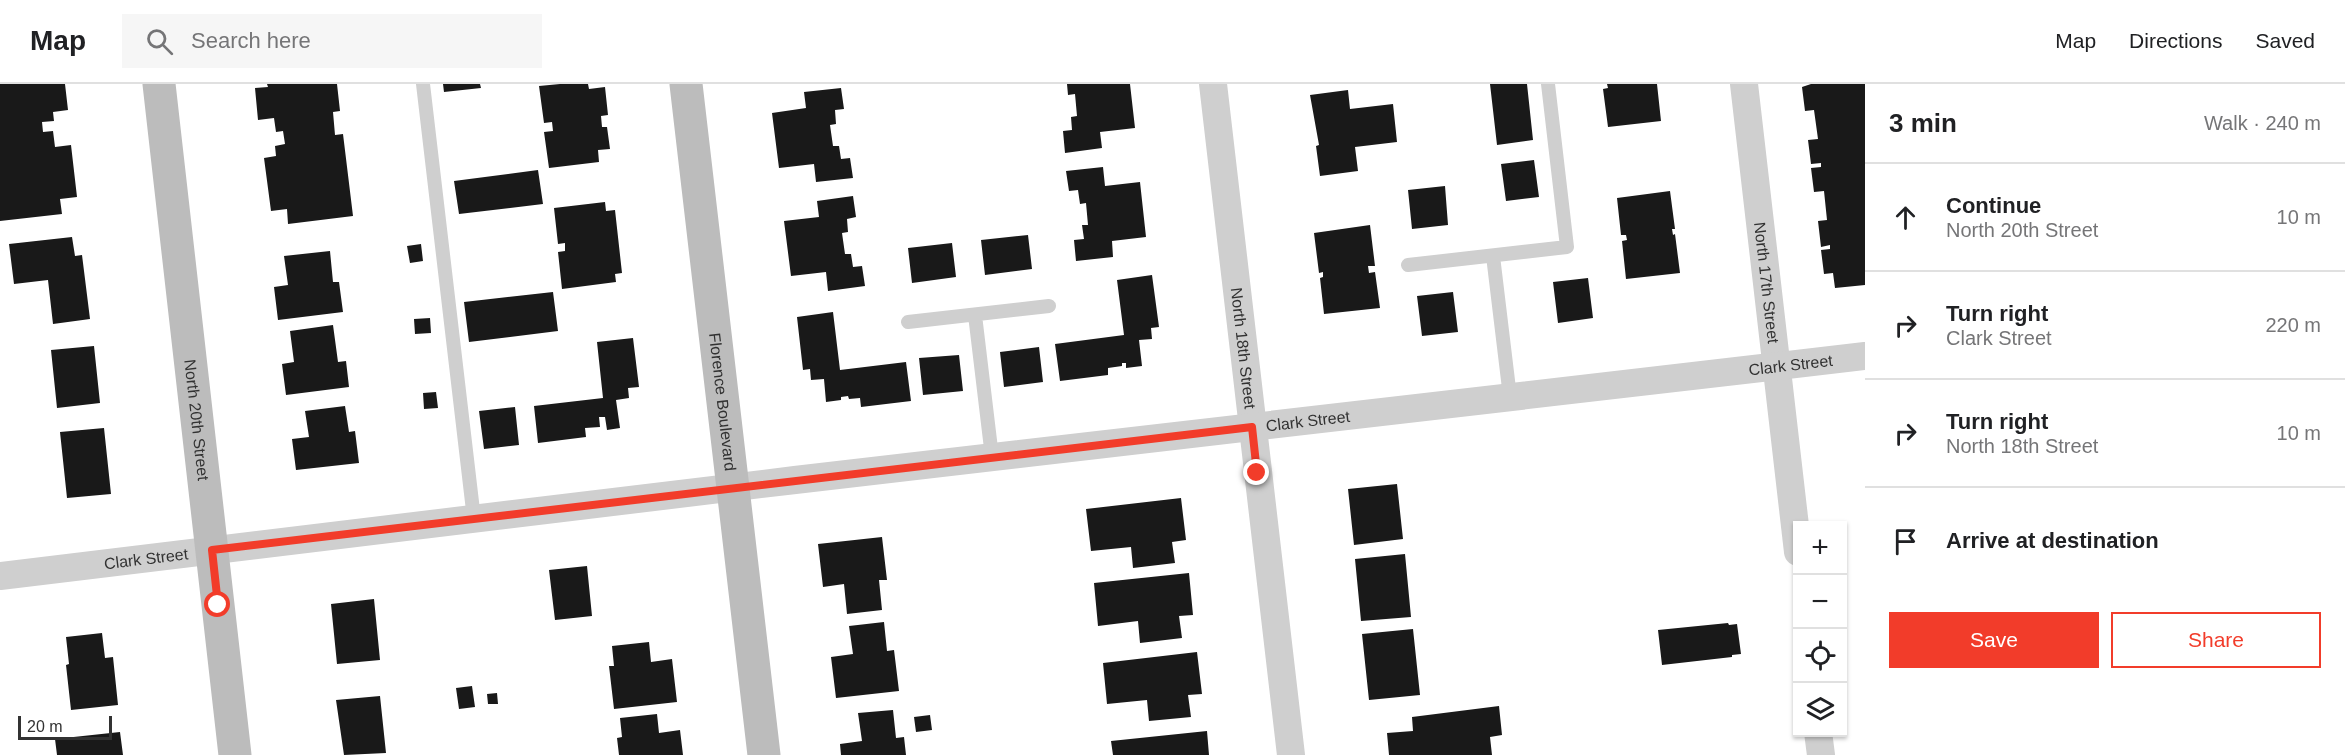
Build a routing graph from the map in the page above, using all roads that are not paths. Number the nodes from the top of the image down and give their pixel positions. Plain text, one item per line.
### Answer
1 (159, 84) edge
2 (423, 84) edge
3 (686, 84) edge
4 (1212, 84) edge
5 (1548, 84) edge
6 (1744, 84) edge
7 (1493, 256) junction
8 (1408, 265) dead end
9 (1049, 306) dead end
10 (975, 315) junction
11 (908, 322) dead end
12 (1865, 356) edge
13 (1776, 366) junction
14 (1510, 397) junction
15 (1252, 427) junction
16 (992, 457) junction
17 (734, 488) junction
18 (474, 519) junction
19 (1794, 521) edge
20 (212, 550) junction
21 (0, 576) edge
22 (1819, 737) edge
23 (235, 755) edge
24 (764, 755) edge
25 (1291, 755) edge
26 (1821, 755) edge

1 - 20 street, North 20th Street
2 - 18 lane
3 - 17 street, Florence Boulevard
4 - 15 street, North 18th Street
5 - 7 lane
6 - 13 street, North 17th Street
7 - 8 lane
7 - 14 lane
9 - 10 lane
10 - 11 lane
10 - 16 lane
12 - 13 street, Clark Street
13 - 14 street, Clark Street
13 - 19 street, North 17th Street
14 - 15 street, Clark Street
15 - 16 street, Clark Street
15 - 25 street, North 18th Street
16 - 17 street, Clark Street
17 - 18 street, Clark Street
17 - 24 street, Florence Boulevard
18 - 20 street, Clark Street
20 - 21 street, Clark Street
20 - 23 street, North 20th Street
22 - 26 street

